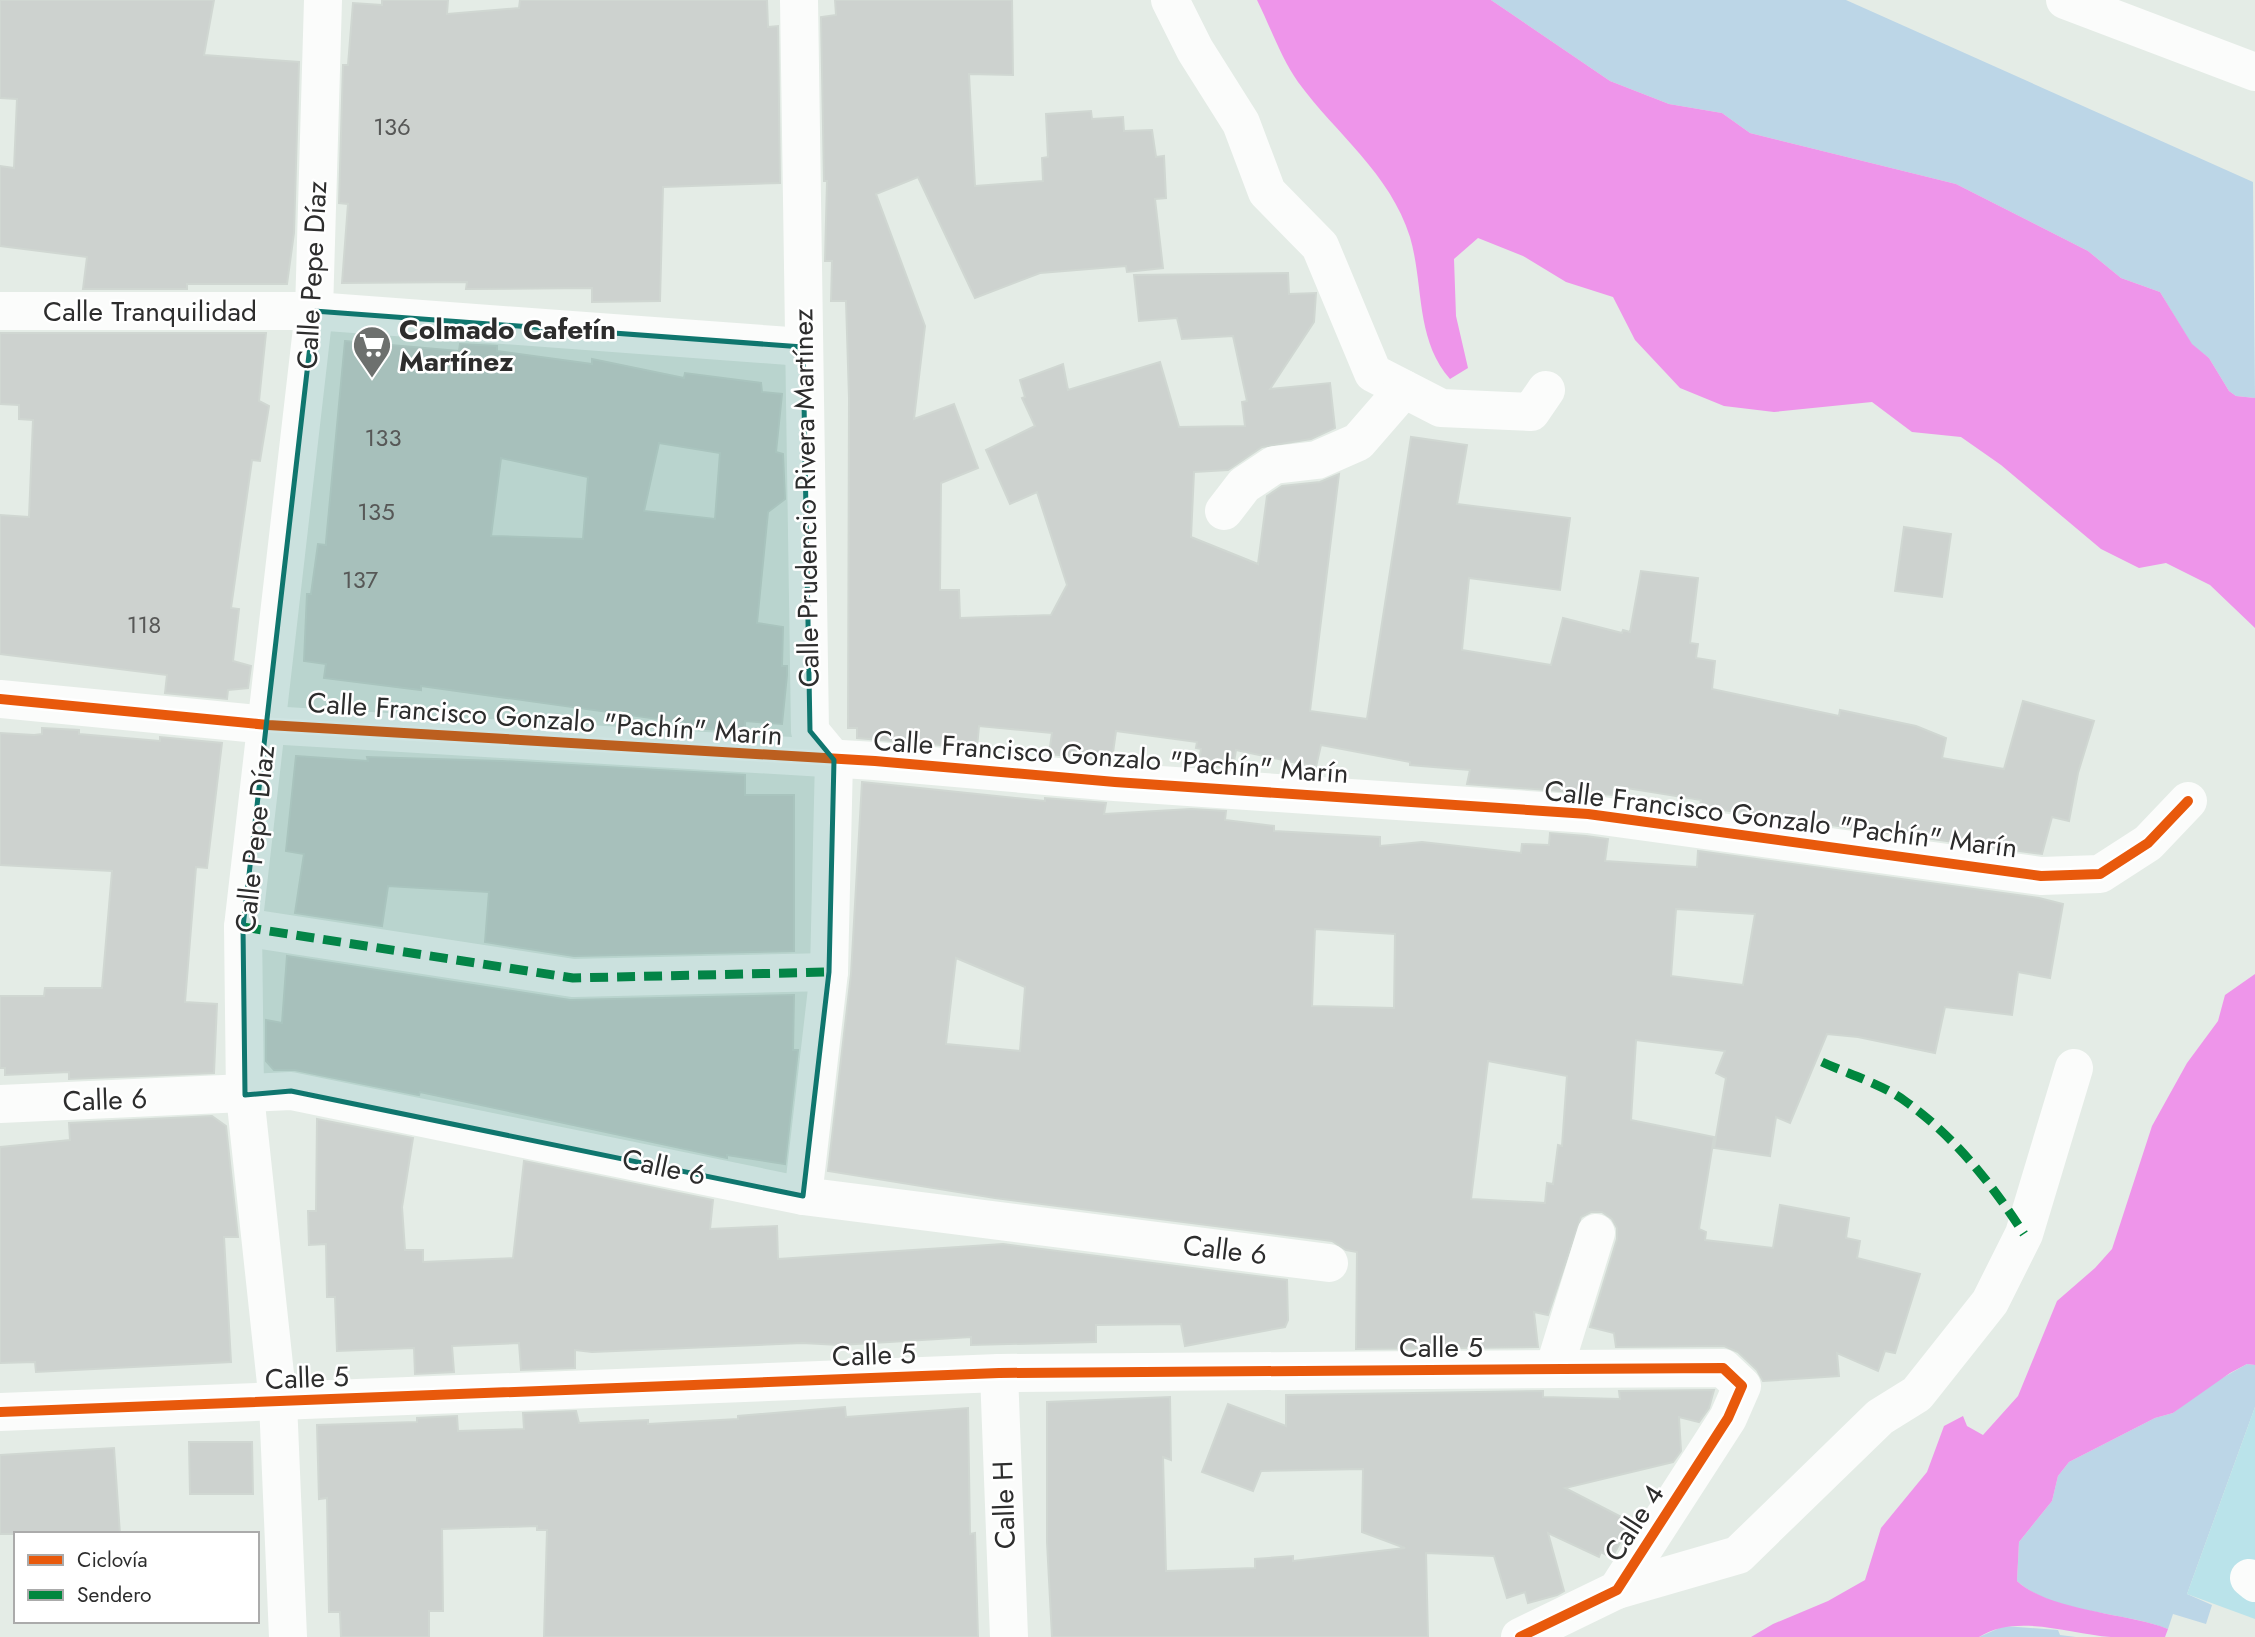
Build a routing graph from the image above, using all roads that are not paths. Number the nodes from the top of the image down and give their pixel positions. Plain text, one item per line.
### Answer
1 (323, 0) edge
2 (799, 0) edge
3 (1170, 0) edge
4 (2065, 0) edge
5 (2255, 72) edge
6 (0, 311) edge
7 (314, 311) junction
8 (803, 347) junction
9 (1404, 389) junction
10 (1546, 390) dead end
11 (1224, 511) dead end
12 (0, 699) edge
13 (268, 725) junction
14 (834, 760) junction
15 (2188, 801) dead end
16 (243, 927) junction
17 (829, 972) junction
18 (2074, 1068) dead end
19 (245, 1094) junction
20 (0, 1104) edge
21 (803, 1196) junction
22 (1596, 1233) dead end
23 (1329, 1263) dead end
24 (1554, 1369) junction
25 (999, 1373) junction
26 (1742, 1386) joint
27 (278, 1402) junction
28 (0, 1412) edge
29 (1617, 1590) junction
30 (288, 1637) edge
31 (1009, 1637) edge
32 (1520, 1637) edge

1 - 7 street, Calle Pepe Díaz
2 - 8 street, Calle Prudencio Rivera Martínez
3 - 9 street
4 - 5 street
6 - 7 street, Calle Tranquilidad
7 - 8 street, Calle Tranquilidad
7 - 13 street, Calle Pepe Díaz
8 - 14 street, Calle Prudencio Rivera Martínez
9 - 10 street
9 - 11 street
12 - 13 street, Calle Francisco Gonzalo "Pachín" Marín
13 - 14 street, Calle Francisco Gonzalo "Pachín" Marín
13 - 16 street, Calle Pepe Díaz
14 - 15 street, Calle Francisco Gonzalo "Pachín" Marín
14 - 17 street
16 - 17 street
16 - 19 street, Calle Pepe Díaz
17 - 21 street
18 - 29 street
19 - 20 street, Calle 6
19 - 21 street, Calle 6
19 - 27 street, Calle Pepe Díaz
21 - 23 street, Calle 6
22 - 24 street
24 - 25 street, Calle 5
24 - 26 street, Calle 5
25 - 27 street, Calle 5
25 - 31 street, Calle H
26 - 29 street, Calle 4
27 - 28 street, Calle 5
27 - 30 street, Calle Pepe Díaz
29 - 32 street, Calle 4

